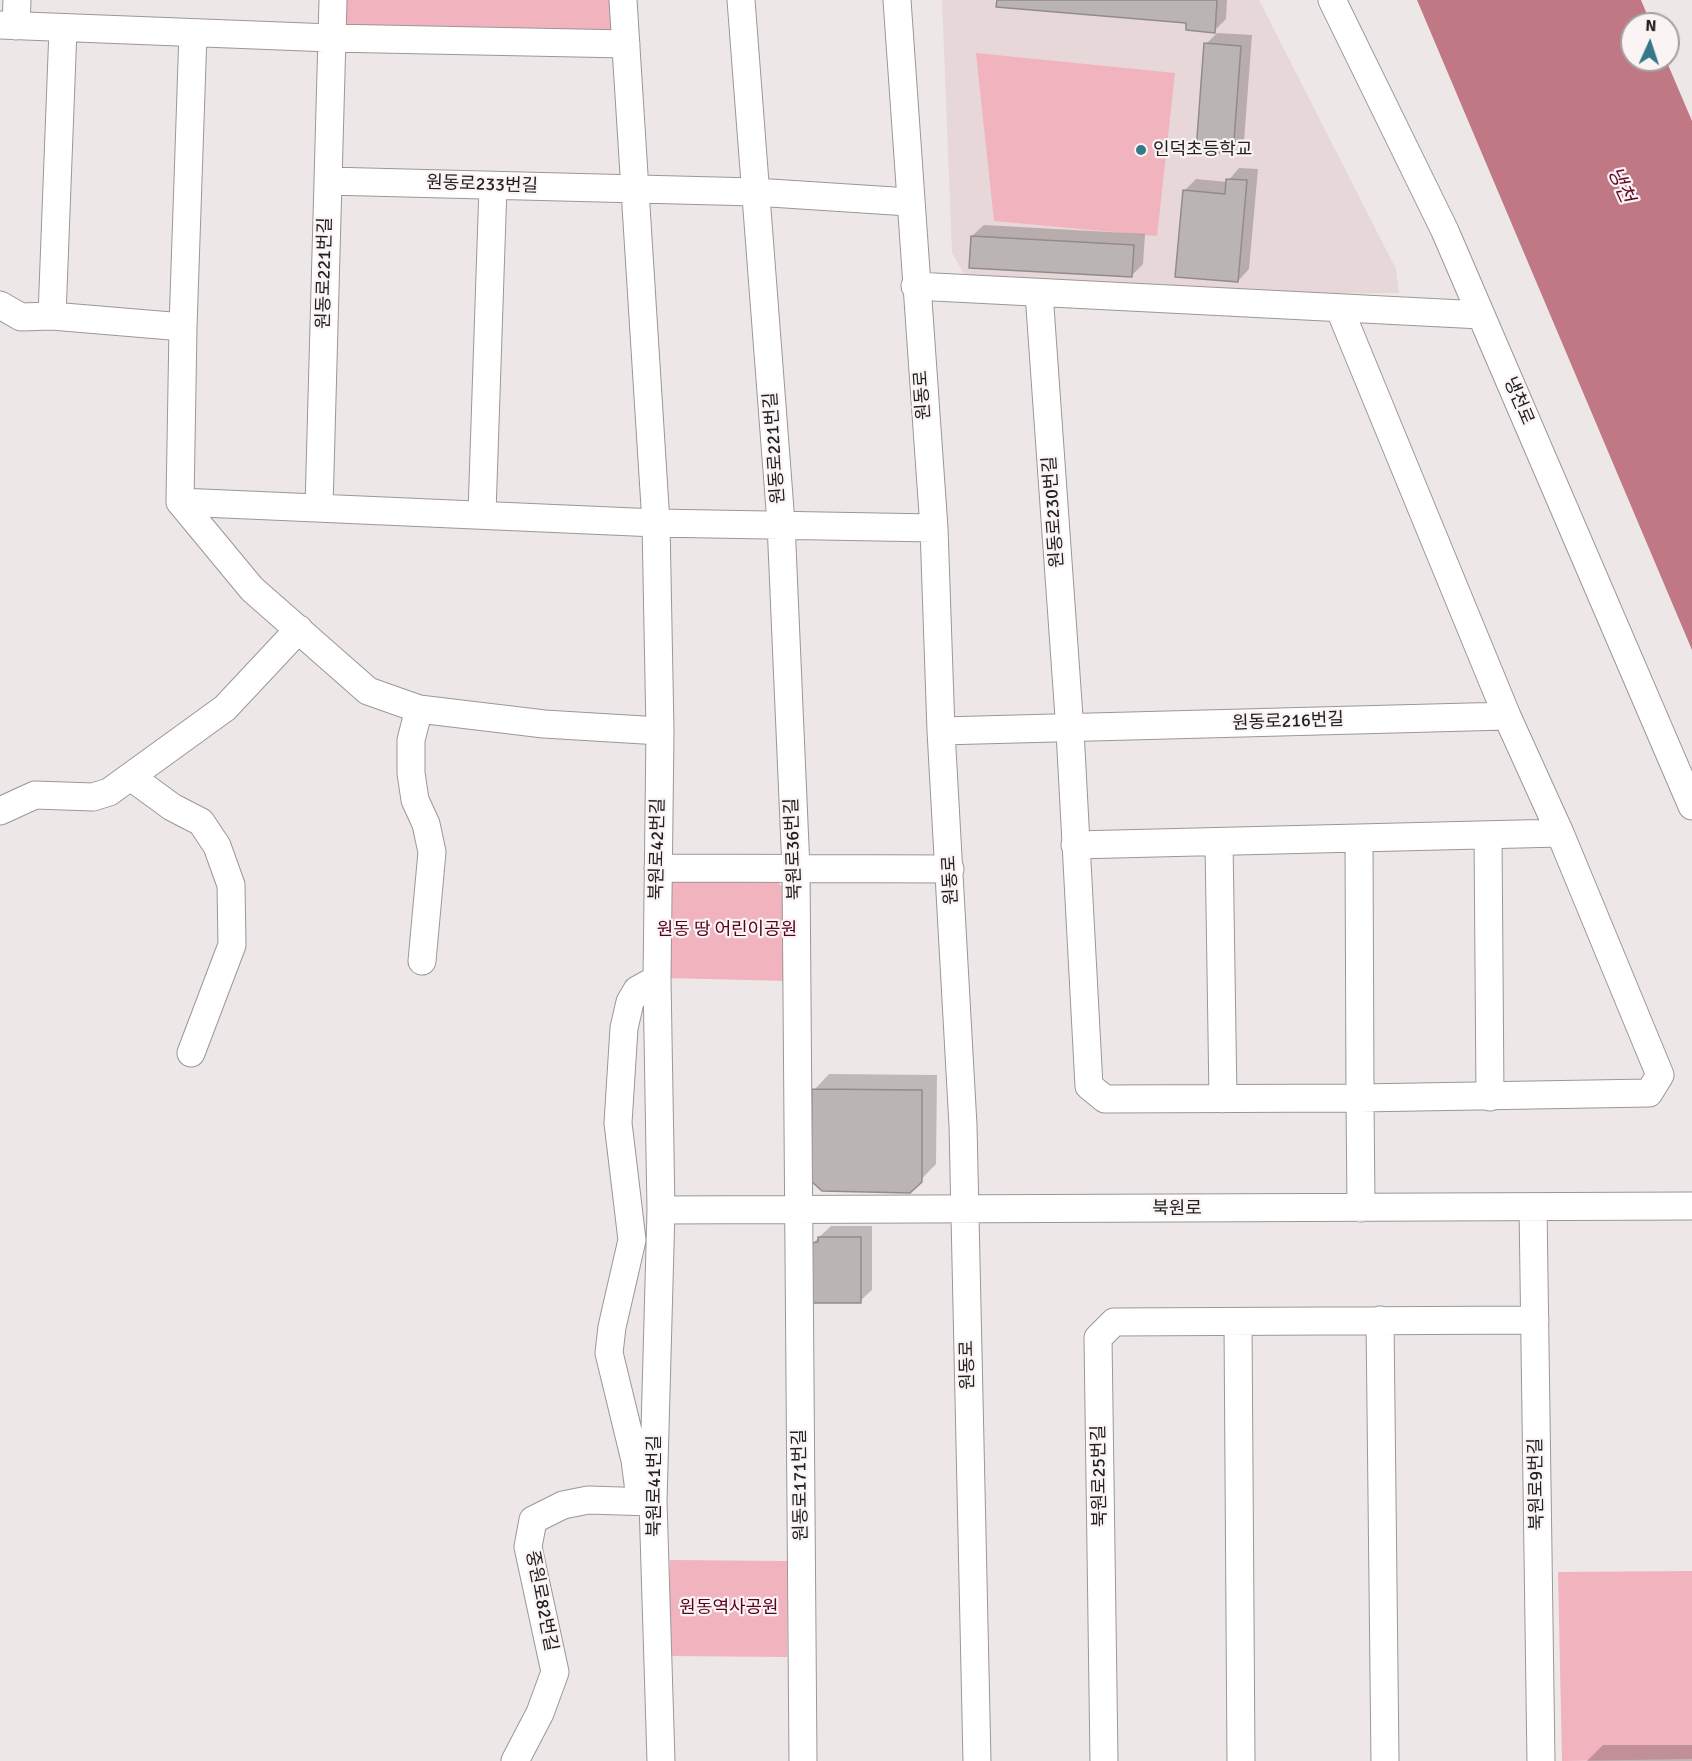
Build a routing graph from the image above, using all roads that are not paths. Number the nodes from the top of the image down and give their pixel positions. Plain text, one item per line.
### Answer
1 (333, 0) edge
2 (623, 0) edge
3 (741, 0) edge
4 (897, 0) edge
5 (1332, 0) edge
6 (11, 17) edge
7 (63, 29) junction
8 (193, 33) junction
9 (332, 39) junction
10 (626, 44) junction
11 (327, 181) junction
12 (493, 186) junction
13 (636, 190) junction
14 (755, 192) junction
15 (909, 202) junction
16 (915, 286) junction
17 (1039, 293) junction
18 (1340, 310) junction
19 (1481, 315) junction
20 (52, 316) junction
21 (7, 317) edge
22 (183, 327) junction
23 (180, 502) junction
24 (320, 507) junction
25 (482, 513) junction
26 (656, 523) junction
27 (781, 523) junction
28 (934, 528) junction
29 (299, 629) junction
30 (419, 709) junction
31 (1507, 716) junction
32 (1070, 730) junction
33 (660, 731) junction
34 (941, 731) junction
35 (131, 777) junction
36 (1692, 806) edge
37 (0, 811) edge
38 (1560, 833) junction
39 (1488, 835) junction
40 (1359, 838) junction
41 (1219, 842) junction
42 (1074, 845) junction
43 (658, 868) junction
44 (796, 869) junction
45 (950, 869) junction
46 (422, 961) dead end
47 (657, 979) junction
48 (191, 1053) dead end
49 (1490, 1097) junction
50 (1360, 1098) junction
51 (1223, 1099) junction
52 (1692, 1206) edge
53 (1533, 1207) junction
54 (1361, 1208) junction
55 (964, 1209) junction
56 (661, 1210) junction
57 (798, 1210) junction
58 (1380, 1320) junction
59 (1535, 1320) junction
60 (1238, 1323) junction
61 (647, 1502) junction
62 (515, 1761) edge
63 (661, 1761) edge
64 (803, 1761) edge
65 (977, 1761) edge
66 (1104, 1761) edge
67 (1241, 1761) edge
68 (1385, 1761) edge
69 (1541, 1761) edge

1 - 9 street, 원동로221번길
2 - 10 street
3 - 14 street
4 - 15 street, 원동로
5 - 19 street, 냉천로
6 - 7 street
7 - 8 street
7 - 20 street
8 - 9 street
8 - 22 street
9 - 10 street
9 - 11 street, 원동로221번길
10 - 13 street
11 - 12 street, 원동로233번길
11 - 24 street, 원동로221번길
12 - 13 street, 원동로233번길
12 - 25 street
13 - 14 street, 원동로233번길
13 - 26 street
14 - 15 street, 원동로233번길
14 - 27 street, 원동로221번길
15 - 16 street, 원동로
16 - 17 street
16 - 28 street, 원동로
17 - 18 street
17 - 32 street, 원동로230번길
18 - 19 street
18 - 31 street
19 - 36 street, 냉천로
20 - 21 street
20 - 22 street
22 - 23 street
23 - 24 street, 원동로221번길
23 - 29 street
24 - 25 street, 원동로221번길
25 - 26 street, 원동로221번길
26 - 27 street, 원동로221번길
26 - 33 street, 북원로42번길
27 - 28 street, 원동로221번길
27 - 44 street, 북원로36번길
28 - 34 street, 원동로
29 - 30 street
29 - 35 street
30 - 33 street
30 - 46 street
31 - 32 street, 원동로216번길
31 - 38 street
32 - 34 street, 원동로216번길
32 - 42 street
33 - 43 street, 북원로42번길
34 - 45 street, 원동로
35 - 37 street
35 - 48 street
38 - 39 street
38 - 49 street
39 - 40 street
39 - 49 street
40 - 41 street
40 - 50 street
41 - 42 street
41 - 51 street
42 - 51 street
43 - 44 street
43 - 47 street, 북원로42번길
44 - 45 street
44 - 57 street, 북원로36번길
45 - 55 street, 원동로
47 - 56 street, 북원로42번길
47 - 61 street
49 - 50 street
50 - 51 street
50 - 54 street
52 - 53 street, 북원로
53 - 54 street, 북원로
53 - 59 street, 북원로9번길
54 - 55 street, 북원로
55 - 57 street, 북원로
55 - 65 street, 원동로
56 - 57 street, 북원로
56 - 61 street, 북원로41번길
57 - 64 street, 원동로171번길
58 - 59 street, 북원로25번길
58 - 60 street, 북원로25번길
58 - 68 street
59 - 69 street, 북원로9번길
60 - 66 street, 북원로25번길
60 - 67 street
61 - 62 street, 중원로82번길
61 - 63 street, 북원로41번길

